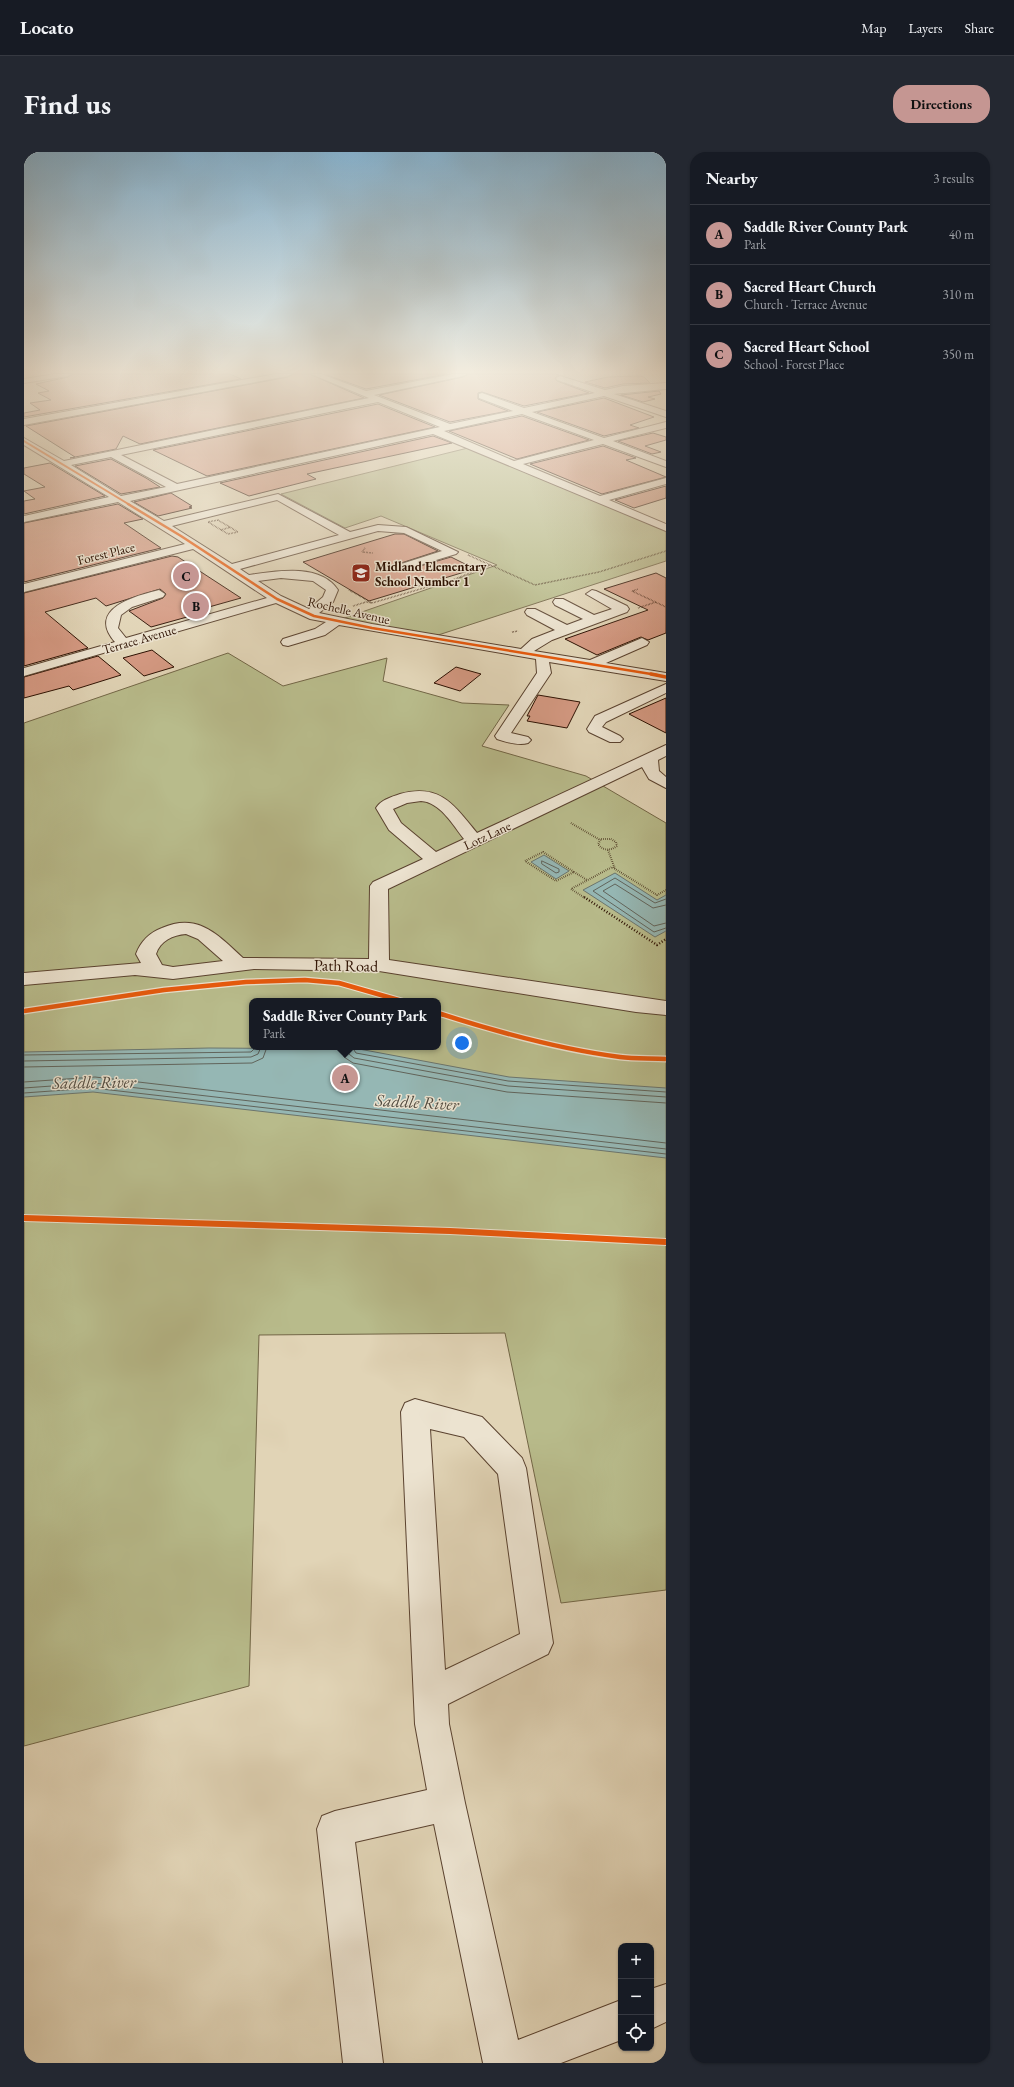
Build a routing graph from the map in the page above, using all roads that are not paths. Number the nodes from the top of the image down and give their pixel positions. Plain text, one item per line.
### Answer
1 (66, 463) edge
2 (130, 463) edge
3 (289, 463) edge
4 (515, 463) edge
5 (62, 464) joint
6 (512, 464) joint
7 (666, 481) edge
8 (176, 488) junction
9 (119, 499) junction
10 (598, 500) junction
11 (24, 519) edge
12 (162, 525) junction
13 (666, 528) edge
14 (349, 536) junction
15 (194, 545) junction
16 (231, 568) junction
17 (399, 568) dead end
18 (248, 579) junction
19 (24, 588) edge
20 (159, 594) dead end
21 (592, 594) dead end
22 (277, 599) junction
23 (559, 602) dead end
24 (531, 612) dead end
25 (310, 614) junction
26 (594, 620) junction
27 (336, 621) junction
28 (564, 629) junction
29 (288, 642) dead end
30 (642, 642) dead end
31 (124, 643) junction
32 (523, 654) junction
33 (542, 657) junction
34 (590, 665) junction
35 (24, 672) edge
36 (666, 677) edge
37 (666, 688) edge
38 (616, 738) dead end
39 (523, 740) dead end
40 (659, 753) edge
41 (666, 783) edge
42 (475, 841) junction
43 (435, 860) junction
44 (239, 965) junction
45 (379, 965) junction
46 (155, 971) junction
47 (24, 979) edge
48 (666, 1008) edge
49 (430, 1695) junction
50 (446, 1803) junction
51 (666, 2003) edge
52 (654, 2008) edge
53 (618, 2021) edge
54 (363, 2063) edge
55 (503, 2063) edge
56 (510, 2063) edge

1 - 5 street
2 - 8 street
3 - 8 street
4 - 6 street
5 - 9 street, Rochelle Avenue
6 - 10 street
7 - 10 street
8 - 9 street
9 - 11 street
9 - 12 street, Rochelle Avenue
10 - 13 street
12 - 14 street
12 - 15 street, Rochelle Avenue
14 - 16 street
14 - 17 street
15 - 16 street, Rochelle Avenue
15 - 19 street, Forest Place
16 - 18 street, Rochelle Avenue
18 - 22 street, Rochelle Avenue
18 - 25 street
20 - 31 street
21 - 26 street
22 - 25 street, Rochelle Avenue
22 - 31 street, Terrace Avenue
23 - 26 street
24 - 28 street
25 - 27 street, Rochelle Avenue
26 - 28 street
27 - 29 street
27 - 32 street, Rochelle Avenue
28 - 32 street
30 - 34 street
31 - 35 street, Terrace Avenue
32 - 33 street, Rochelle Avenue
33 - 34 street, Rochelle Avenue
33 - 39 street
34 - 36 street, Rochelle Avenue
37 - 38 street
40 - 41 street
40 - 42 street, Lotz Lane
42 - 43 street, Lotz Lane
42 - 43 street
43 - 45 street, Lotz Lane
44 - 45 street, Path Road
44 - 46 street, Path Road
44 - 46 street
45 - 48 street, Path Road
46 - 47 street, Path Road
49 - 49 street
49 - 50 street
50 - 54 street
50 - 55 street
51 - 52 street
53 - 56 street

